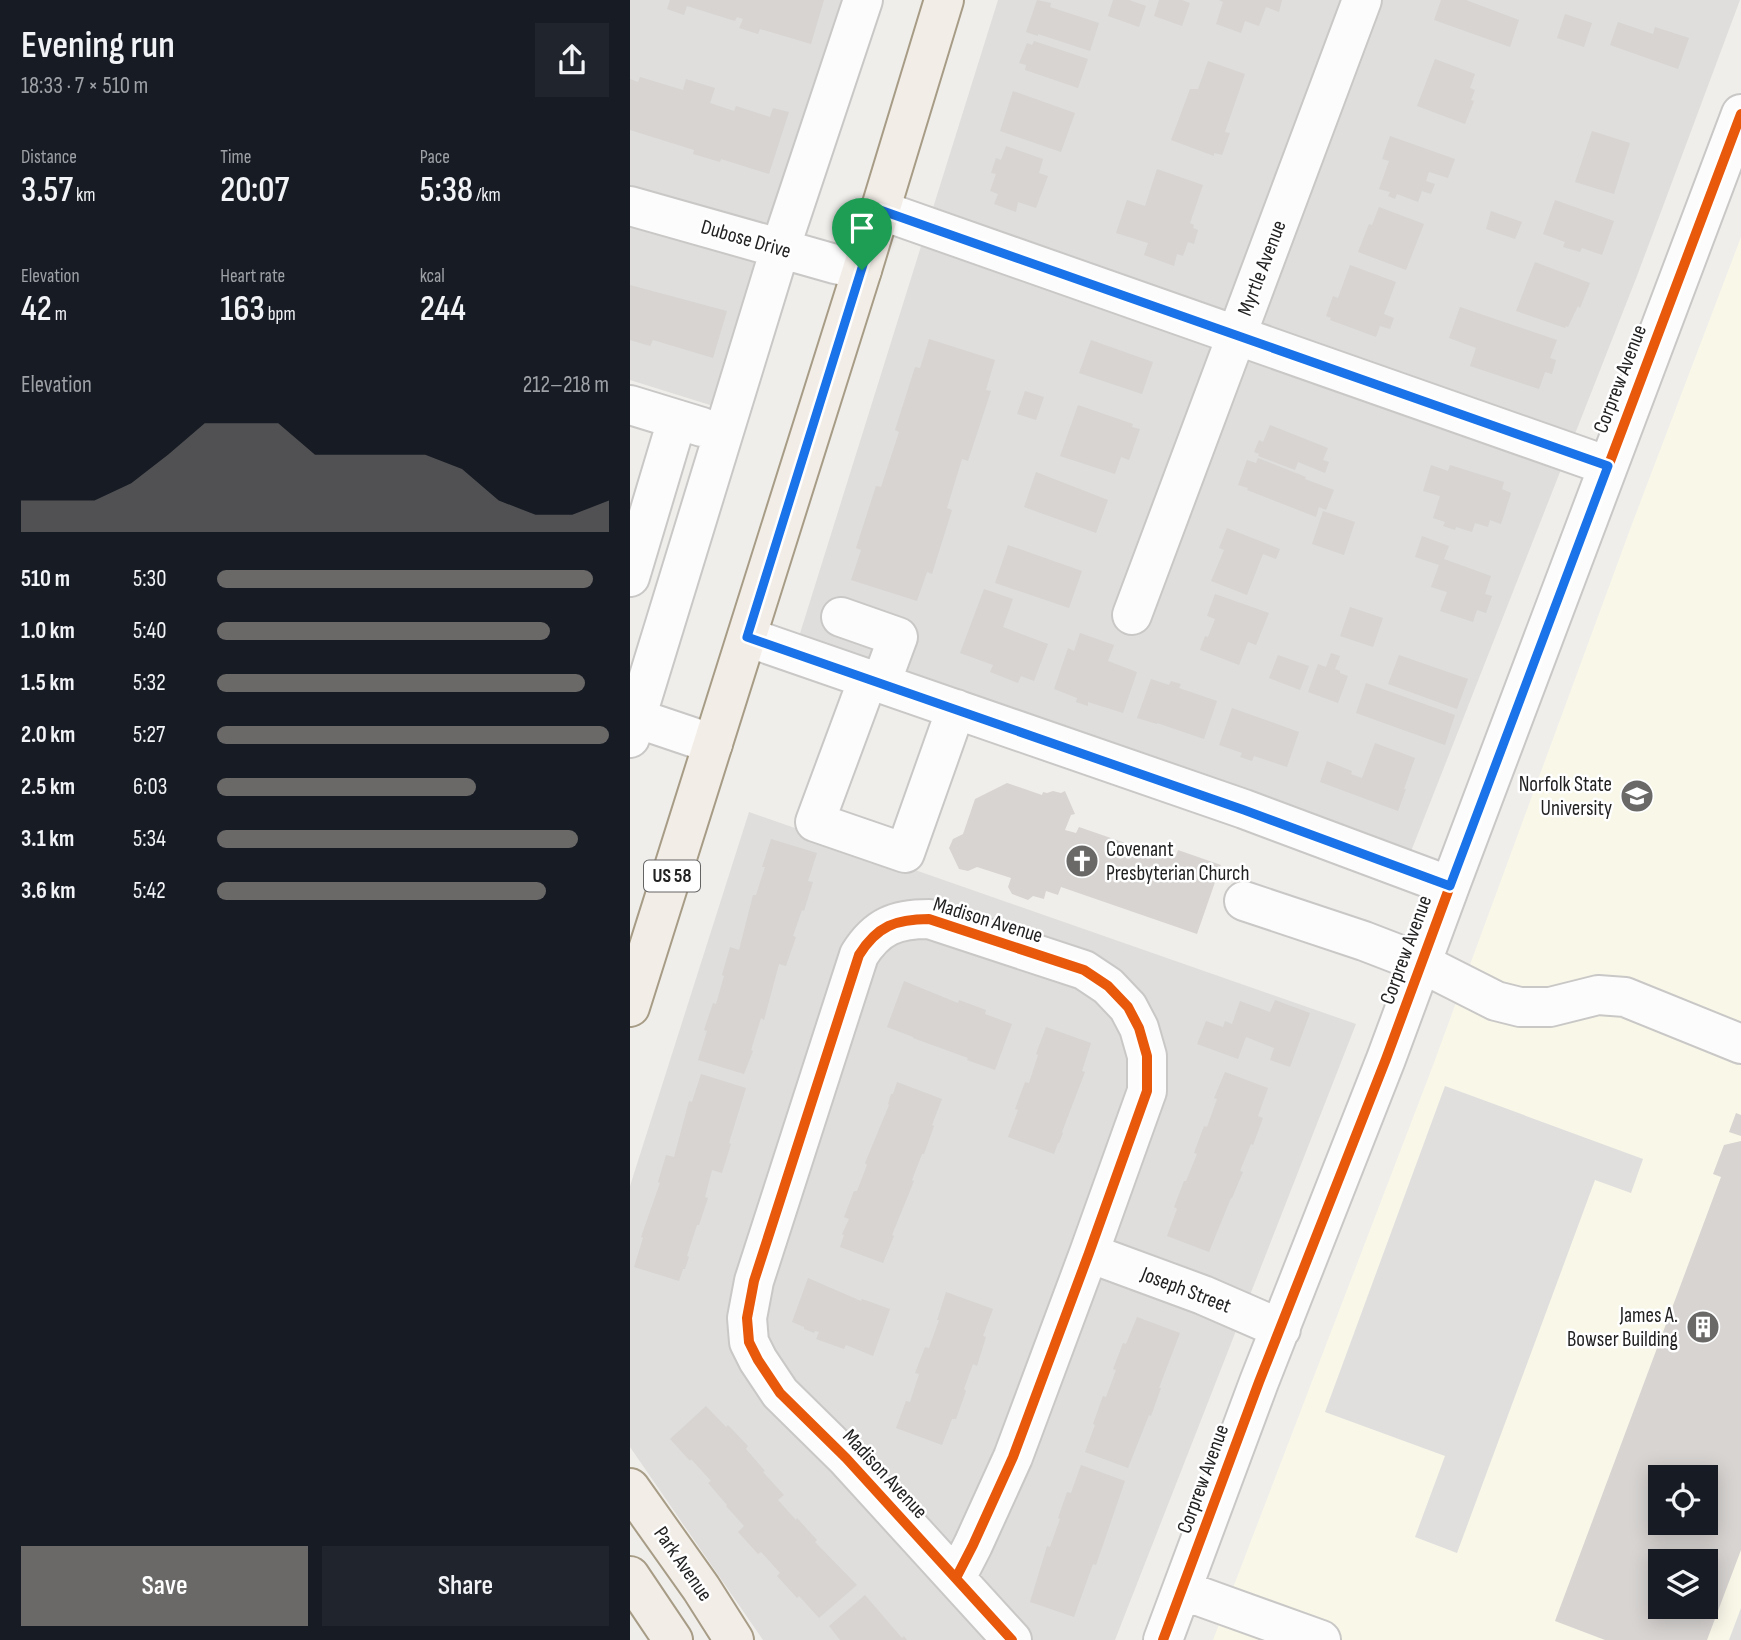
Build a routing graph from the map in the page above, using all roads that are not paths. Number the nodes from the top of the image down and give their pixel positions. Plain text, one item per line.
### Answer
1 (863, 0) edge
2 (944, 0) edge
3 (1362, 0) edge
4 (1741, 114) edge
5 (630, 206) edge
6 (880, 210) junction
7 (780, 249) junction
8 (862, 270) junction
9 (1236, 335) junction
10 (630, 405) edge
11 (677, 420) junction
12 (724, 434) junction
13 (1608, 466) junction
14 (630, 577) edge
15 (1132, 615) dead end
16 (841, 617) dead end
17 (747, 637) junction
18 (874, 681) junction
19 (956, 709) junction
20 (632, 724) edge
21 (713, 744) junction
22 (1450, 886) junction
23 (1244, 901) dead end
24 (1421, 963) junction
25 (630, 1007) edge
26 (1741, 1044) edge
27 (1089, 1253) junction
28 (1281, 1329) junction
29 (630, 1488) edge
30 (630, 1576) edge
31 (956, 1577) junction
32 (1182, 1590) junction
33 (673, 1640) edge
34 (734, 1640) edge
35 (1012, 1640) edge
36 (1163, 1640) edge
37 (1321, 1640) edge

1 - 7 street
2 - 6 main road, US 58
3 - 9 street, Myrtle Avenue
4 - 13 street, Corprew Avenue
5 - 7 street, Dubose Drive
6 - 8 main road, US 58
6 - 9 street
7 - 8 street, Dubose Drive
7 - 12 street
8 - 17 main road, US 58
9 - 13 street
9 - 15 street, Myrtle Avenue
10 - 11 street
11 - 12 street
11 - 14 street
12 - 20 street
13 - 22 street, Corprew Avenue
16 - 18 street
17 - 18 street
17 - 21 main road, US 58
18 - 19 street
18 - 19 street
19 - 22 street
20 - 21 street
21 - 25 main road, US 58
22 - 24 street, Corprew Avenue
23 - 24 street
24 - 26 street
24 - 28 street, Corprew Avenue
27 - 28 street, Joseph Street
27 - 31 street, Madison Avenue
27 - 31 street, Madison Avenue
28 - 32 street, Corprew Avenue
29 - 34 main road, Park Avenue
30 - 33 main road
31 - 35 street, Madison Avenue
32 - 36 street, Corprew Avenue
32 - 37 street

